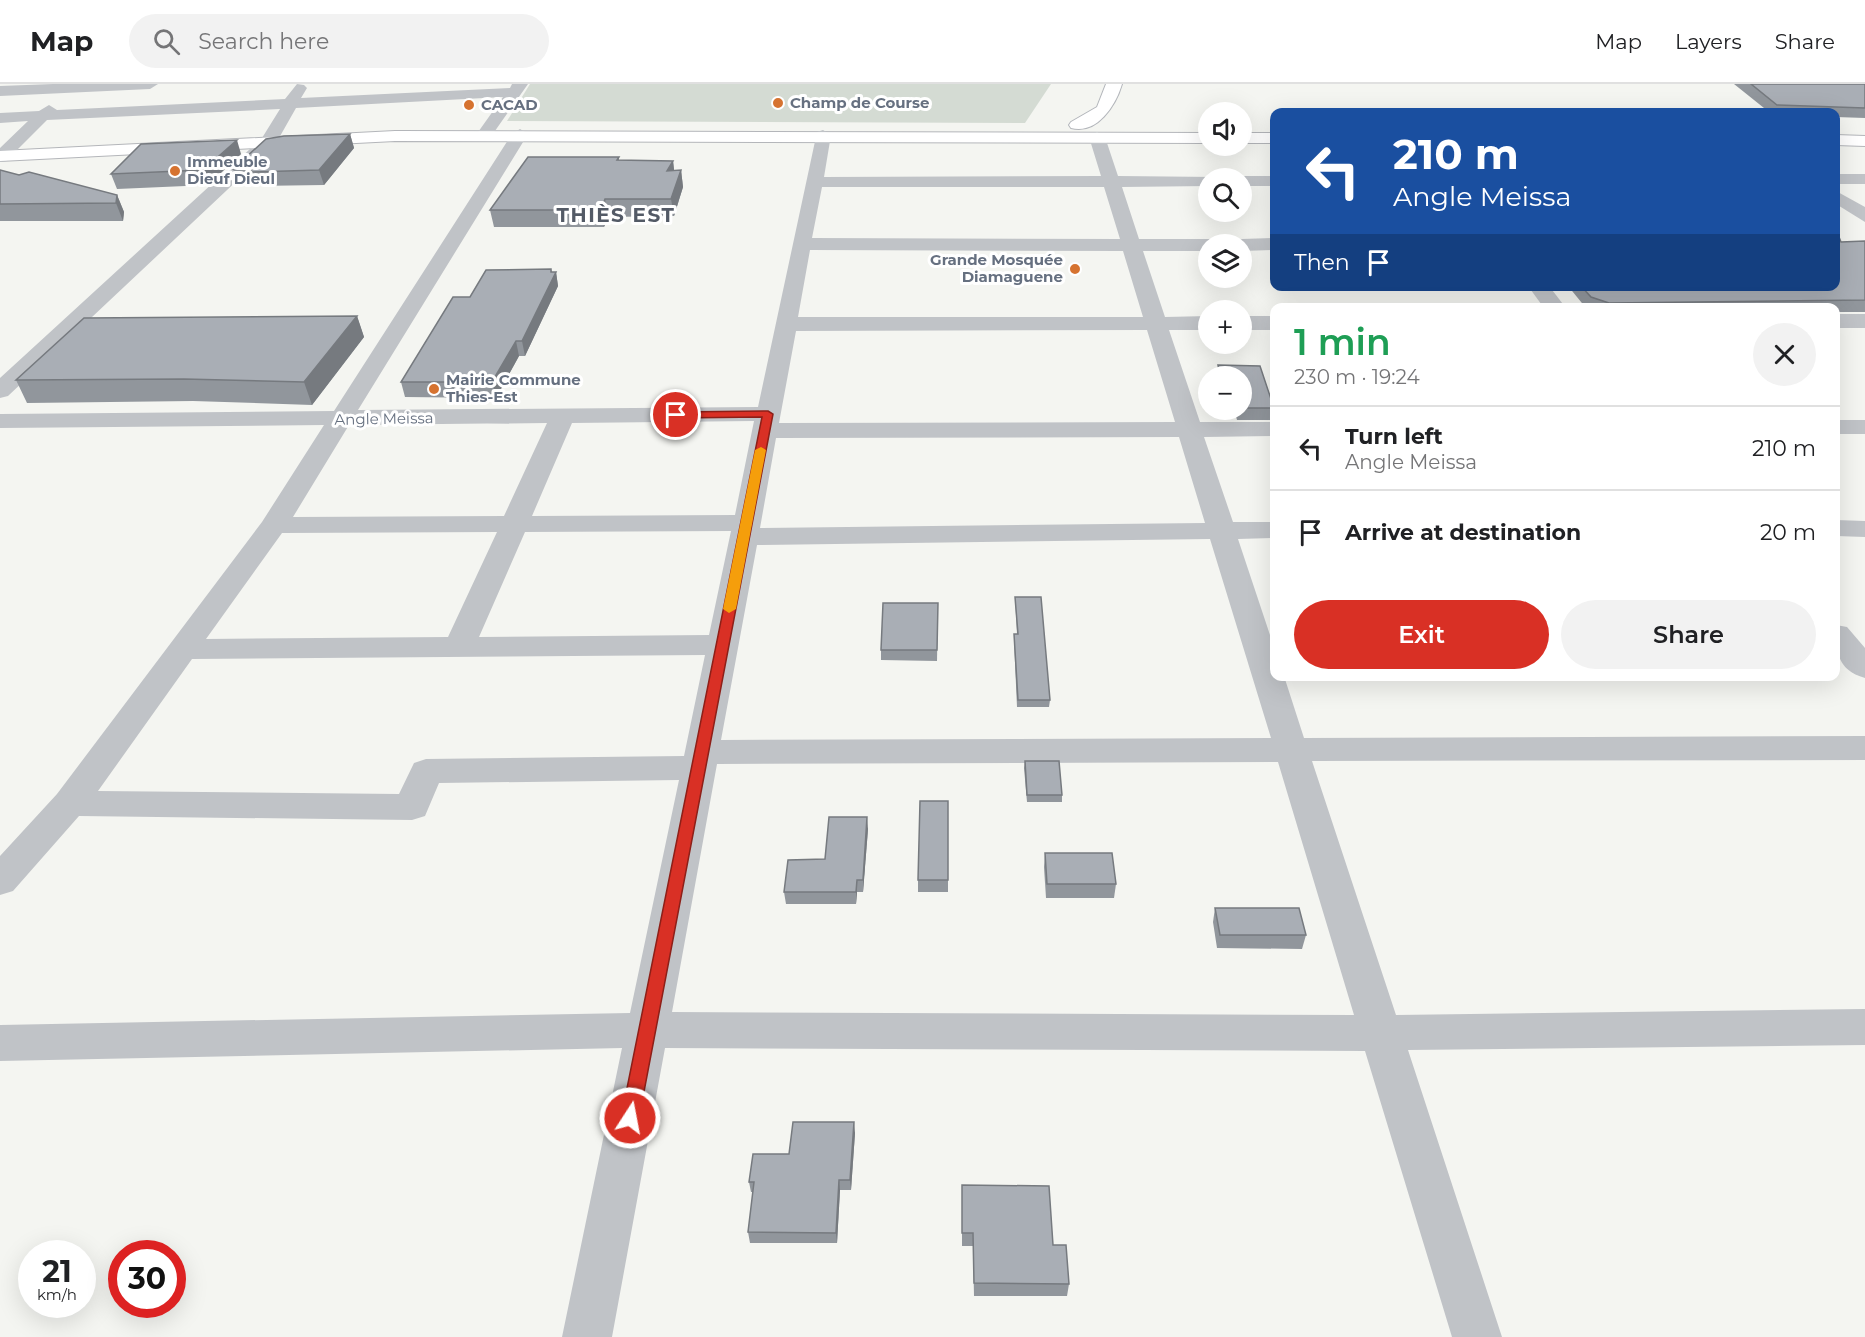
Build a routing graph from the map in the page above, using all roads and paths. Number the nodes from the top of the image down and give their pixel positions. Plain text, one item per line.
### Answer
1 (150, 84) edge
2 (302, 84) edge
3 (1114, 84) edge
4 (75, 86) edge
5 (517, 88) edge
6 (0, 91) edge
7 (1110, 102) junction
8 (289, 104) junction
9 (43, 116) junction
10 (0, 118) edge
11 (1095, 131) junction
12 (520, 134) junction
13 (484, 135) junction
14 (823, 135) junction
15 (1198, 138) edge
16 (1252, 138) edge
17 (1270, 138) edge
18 (1840, 140) edge
19 (269, 141) junction
20 (1865, 141) edge
21 (0, 157) edge
22 (1840, 179) edge
23 (1865, 179) edge
24 (1111, 181) junction
25 (1198, 181) edge
26 (1252, 181) edge
27 (1270, 181) edge
28 (813, 182) junction
29 (1840, 199) edge
30 (1865, 216) edge
31 (801, 244) junction
32 (1252, 244) edge
33 (1270, 244) edge
34 (1131, 245) junction
35 (1198, 245) edge
36 (1542, 291) edge
37 (1552, 303) edge
38 (1840, 321) edge
39 (1865, 321) edge
40 (1156, 323) junction
41 (1198, 323) edge
42 (1252, 323) edge
43 (1270, 323) edge
44 (786, 324) junction
45 (0, 391) edge
46 (562, 417) junction
47 (342, 419) junction
48 (0, 421) edge
49 (766, 422) junction
50 (1840, 427) edge
51 (1865, 427) edge
52 (1190, 429) junction
53 (1270, 429) edge
54 (517, 524) junction
55 (274, 525) junction
56 (1840, 528) edge
57 (1865, 529) edge
58 (745, 530) junction
59 (1222, 530) junction
60 (1270, 530) edge
61 (1840, 639) edge
62 (722, 645) junction
63 (459, 648) junction
64 (183, 649) junction
65 (1865, 668) edge
66 (1865, 748) edge
67 (1292, 751) junction
68 (700, 760) junction
69 (70, 803) junction
70 (0, 881) edge
71 (1865, 1027) edge
72 (647, 1030) junction
73 (1381, 1033) junction
74 (0, 1043) edge
75 (587, 1337) edge
76 (1478, 1337) edge

1 - 4 street
2 - 8 street
3 - 7 main road
4 - 6 street
4 - 9 street
5 - 8 street
5 - 13 street
7 - 11 main road
7 - 11 main road
8 - 9 street
8 - 19 street
9 - 10 street
9 - 21 street
11 - 14 main road
11 - 15 main road
11 - 24 street
12 - 13 main road
12 - 14 main road
12 - 47 street
13 - 19 main road
14 - 28 street
16 - 17 main road
18 - 20 main road
19 - 21 main road
19 - 45 street
22 - 23 street
24 - 25 street
24 - 28 street
24 - 34 street
26 - 27 street
28 - 31 street
29 - 30 street
31 - 34 street
31 - 44 street
32 - 33 street
34 - 35 street
34 - 40 street
36 - 37 street
38 - 39 street
40 - 41 street
40 - 44 street
40 - 52 street
42 - 43 street
44 - 49 street
46 - 47 street, Angle Meissa
46 - 49 street, Angle Meissa
46 - 54 street
47 - 48 street, Angle Meissa
47 - 55 street
49 - 52 street, Angle Meissa
49 - 58 street
50 - 51 street
52 - 53 street, Angle Meissa
52 - 59 street
54 - 55 street
54 - 58 street
54 - 63 street
55 - 64 street
56 - 57 street
58 - 59 street
58 - 62 street
59 - 60 street
59 - 67 street
61 - 65 street
62 - 63 street
62 - 68 street
63 - 64 street
64 - 69 street
66 - 67 street
67 - 68 street
67 - 73 street
68 - 69 street
68 - 72 street
69 - 70 street
71 - 73 street
72 - 73 street
72 - 74 street
72 - 75 street
73 - 76 street

